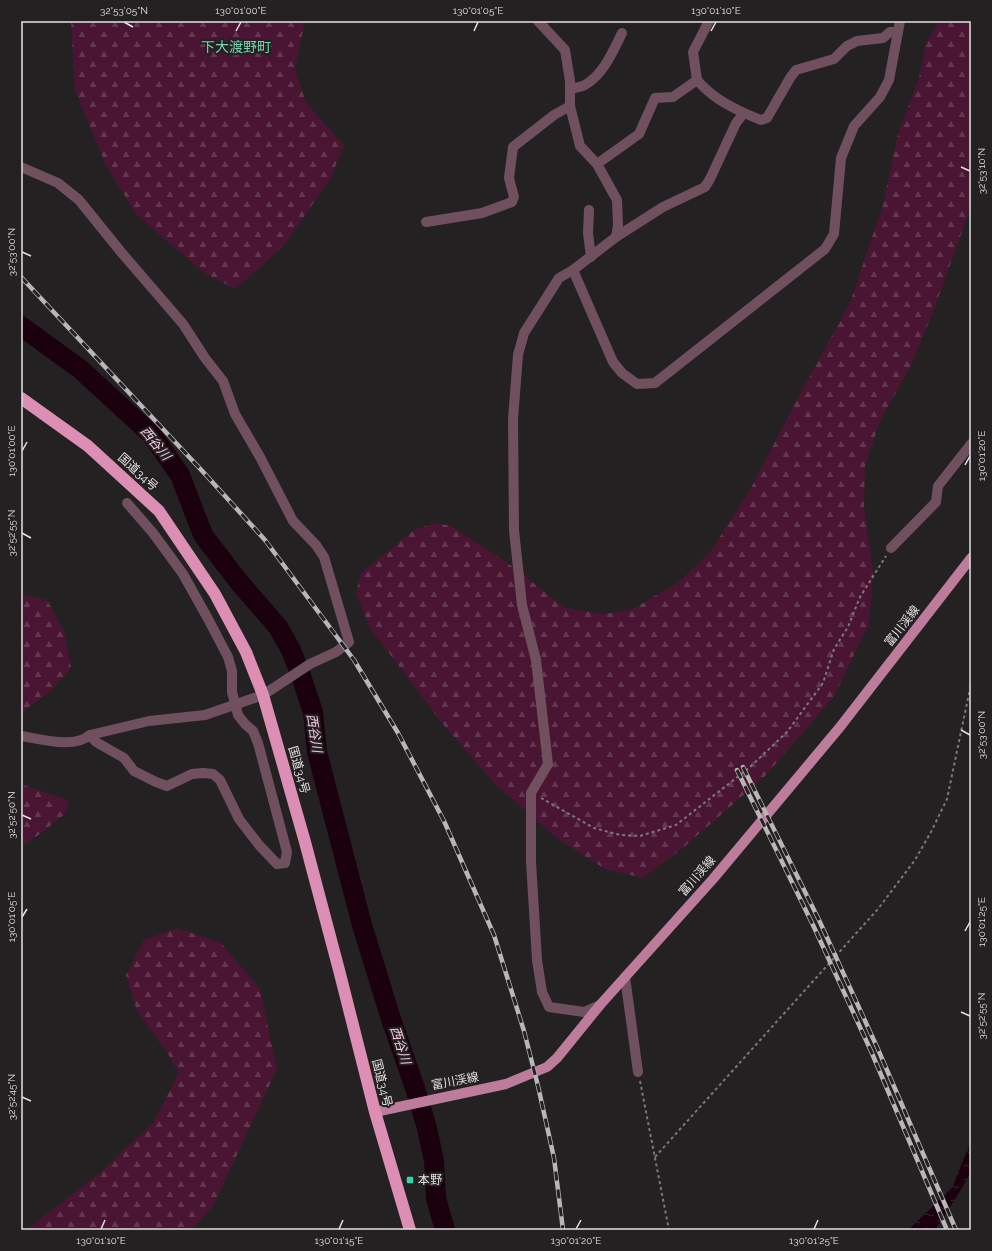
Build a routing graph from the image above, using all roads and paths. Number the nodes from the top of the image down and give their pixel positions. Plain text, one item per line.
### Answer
1 (538, 21) edge
2 (708, 21) edge
3 (900, 21) edge
4 (898, 32) junction
5 (622, 33) dead end
6 (696, 80) junction
7 (570, 89) junction
8 (570, 106) junction
9 (744, 113) junction
10 (597, 164) junction
11 (21, 167) edge
12 (588, 210) dead end
13 (426, 222) dead end
14 (616, 237) junction
15 (591, 257) junction
16 (573, 270) junction
17 (21, 398) edge
18 (971, 444) edge
19 (127, 502) dead end
20 (891, 548) joint
21 (971, 558) edge
22 (971, 684) edge
23 (263, 695) junction
24 (235, 705) junction
25 (90, 735) junction
26 (21, 736) edge
27 (531, 793) junction
28 (626, 977) junction
29 (600, 1005) junction
30 (638, 1072) joint
31 (375, 1112) junction
32 (655, 1157) junction
33 (410, 1230) edge
34 (669, 1230) edge

1 - 7 street
2 - 6 street
3 - 4 street
4 - 9 street
4 - 16 street
5 - 7 street
6 - 9 street
6 - 10 street
7 - 8 street
8 - 10 street
8 - 13 street
9 - 14 street
10 - 14 street
11 - 23 street
12 - 15 street
14 - 15 street
15 - 16 street
16 - 27 street
17 - 23 highway, 国道34号
18 - 20 street
19 - 24 street
20 - 27 path
21 - 28 main road, 富川渓線
22 - 32 path
23 - 24 street
23 - 31 highway, 国道34号
24 - 25 street
24 - 25 street
25 - 26 street
27 - 29 street
28 - 29 main road, 富川渓線
28 - 30 street
29 - 31 main road, 富川渓線
30 - 32 path
31 - 33 highway, 国道34号
32 - 34 path

